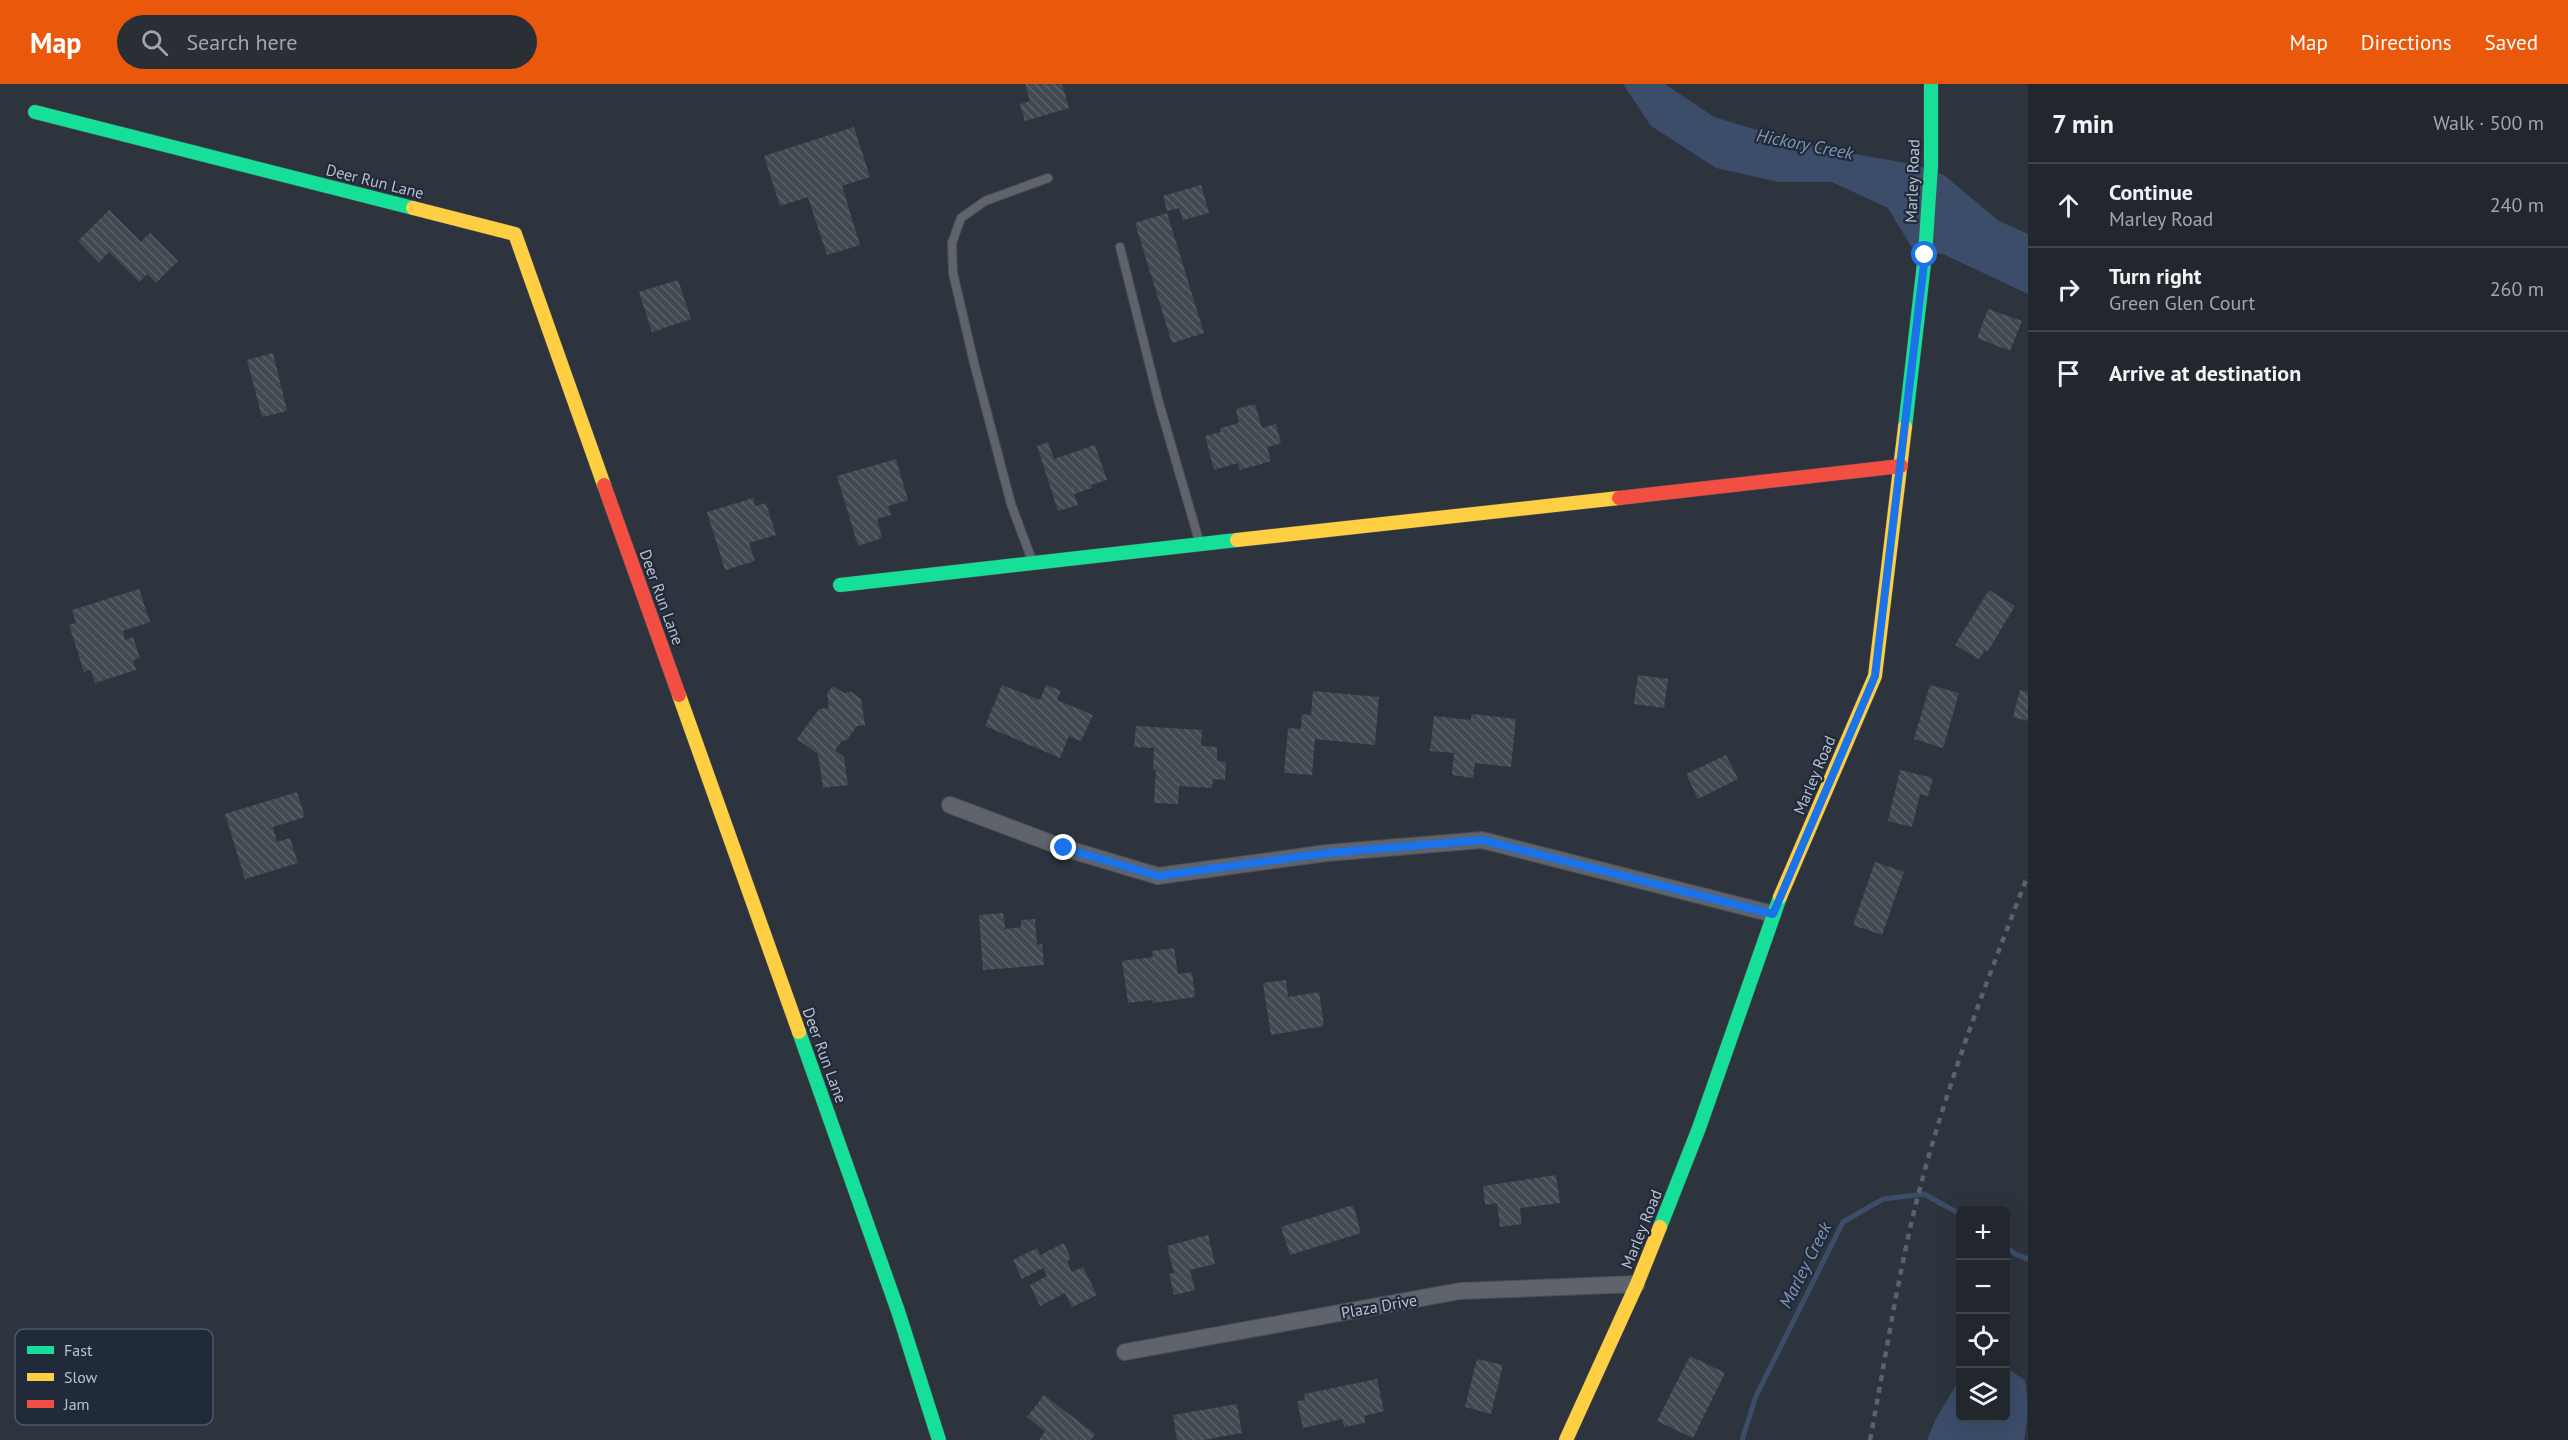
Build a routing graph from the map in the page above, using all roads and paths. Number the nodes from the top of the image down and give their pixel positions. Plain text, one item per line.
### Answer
1 (1931, 84) edge
2 (35, 112) dead end
3 (1048, 178) dead end
4 (1120, 247) dead end
5 (1901, 466) junction
6 (1200, 544) junction
7 (1033, 563) junction
8 (840, 585) dead end
9 (950, 805) dead end
10 (1773, 914) junction
11 (1637, 1284) junction
12 (1125, 1352) dead end
13 (939, 1440) edge
14 (1566, 1440) edge

1 - 5 street, Marley Road
2 - 13 street, Deer Run Lane
3 - 7 lane
4 - 6 lane
5 - 6 street
5 - 10 street, Marley Road
6 - 7 street
7 - 8 street
9 - 10 street
10 - 11 street, Marley Road
11 - 12 street, Plaza Drive
11 - 14 street, Marley Road

